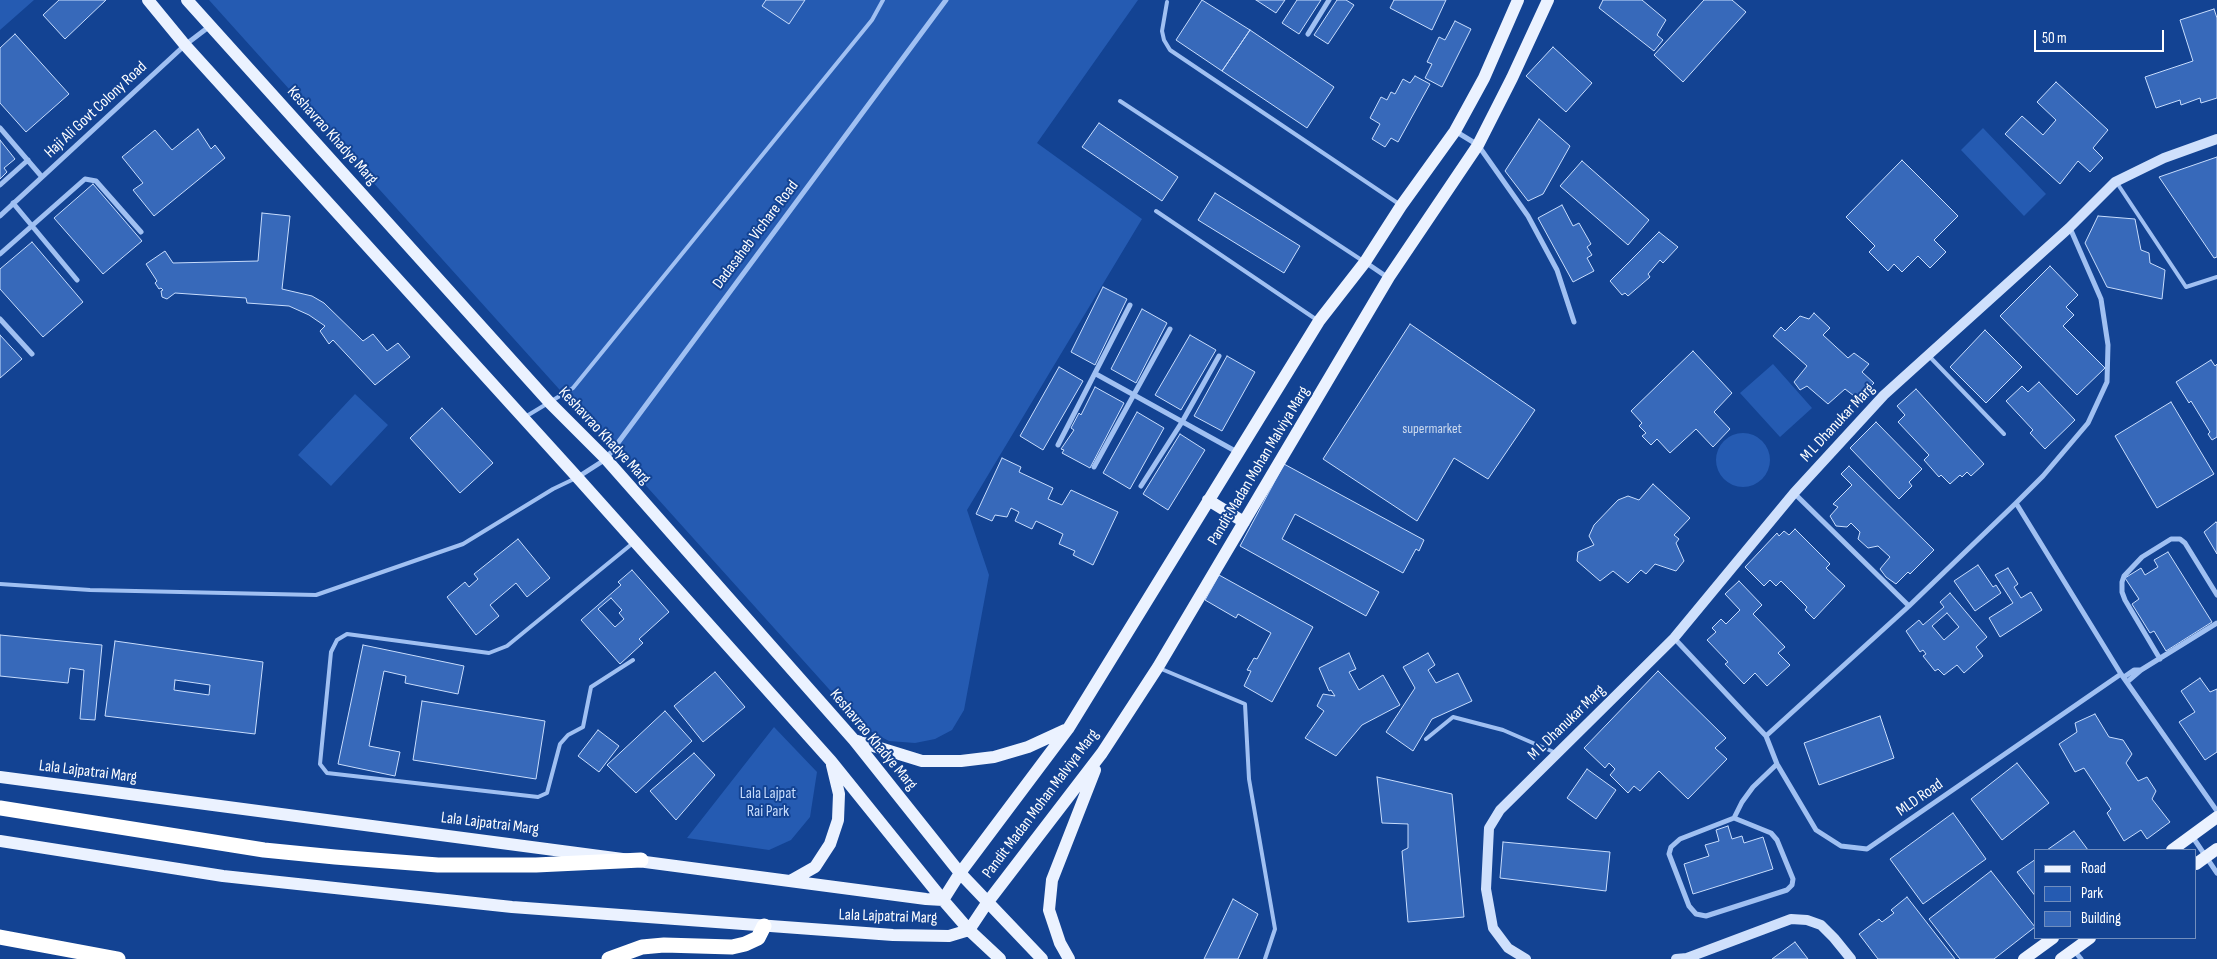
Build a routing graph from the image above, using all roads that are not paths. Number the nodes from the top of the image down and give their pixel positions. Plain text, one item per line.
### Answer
1 (148, 0) edge
2 (187, 0) edge
3 (883, 0) edge
4 (946, 0) edge
5 (1329, 0) edge
6 (1518, 0) edge
7 (1548, 0) edge
8 (1167, 2) dead end
9 (210, 26) junction
10 (1308, 34) dead end
11 (185, 45) junction
12 (1120, 101) dead end
13 (0, 128) edge
14 (1455, 130) junction
15 (2217, 139) edge
16 (1478, 145) junction
17 (28, 160) junction
18 (42, 177) junction
19 (2115, 182) junction
20 (0, 185) edge
21 (13, 203) junction
22 (1401, 206) junction
23 (1156, 211) dead end
24 (0, 216) edge
25 (32, 226) junction
26 (2070, 228) junction
27 (141, 232) dead end
28 (0, 254) edge
29 (1365, 262) junction
30 (2217, 277) edge
31 (1389, 278) junction
32 (77, 280) dead end
33 (1130, 305) dead end
34 (0, 319) edge
35 (1319, 321) junction
36 (1574, 322) dead end
37 (1170, 329) dead end
38 (32, 354) dead end
39 (1928, 355) junction
40 (1219, 356) dead end
41 (1096, 374) junction
42 (1134, 395) junction
43 (550, 402) junction
44 (523, 418) junction
45 (1182, 422) junction
46 (2004, 434) dead end
47 (1058, 445) dead end
48 (1237, 453) junction
49 (606, 459) junction
50 (1094, 467) dead end
51 (578, 477) junction
52 (1141, 486) dead end
53 (1794, 493) junction
54 (1208, 500) junction
55 (2016, 503) junction
56 (1244, 522) junction
57 (634, 541) junction
58 (0, 584) edge
59 (2217, 595) edge
60 (1909, 606) junction
61 (2217, 623) edge
62 (1674, 638) junction
63 (2160, 659) junction
64 (633, 660) dead end
65 (1158, 667) junction
66 (2124, 677) junction
67 (1068, 729) junction
68 (1766, 736) junction
69 (1426, 739) dead end
70 (854, 740) junction
71 (1102, 754) junction
72 (1558, 754) junction
73 (831, 761) junction
74 (1777, 764) junction
75 (0, 777) edge
76 (0, 808) edge
77 (2217, 811) edge
78 (2217, 817) edge
79 (1734, 818) junction
80 (2191, 836) junction
81 (0, 841) edge
82 (2217, 848) edge
83 (2173, 849) edge
84 (2196, 849) edge
85 (641, 860) junction
86 (2201, 860) edge
87 (960, 873) junction
88 (2217, 873) edge
89 (792, 880) junction
90 (943, 900) junction
91 (987, 902) junction
92 (764, 926) junction
93 (970, 930) junction
94 (0, 937) edge
95 (2051, 939) edge
96 (2089, 939) edge
97 (2077, 954) edge
98 (118, 959) edge
99 (609, 959) edge
100 (1000, 959) edge
101 (1042, 959) edge
102 (1069, 959) edge
103 (1265, 959) edge
104 (1526, 959) edge
105 (1676, 959) edge
106 (1851, 959) edge
107 (2024, 959) edge
108 (2061, 959) edge

1 - 11 main road
2 - 9 main road, Keshavrao Khadye Marg
3 - 43 lane
4 - 49 street, Dadasaheb Vichare Road
5 - 10 street
6 - 14 main road, Pandit Madan Mohan Malviya Marg
7 - 16 main road, Pandit Madan Mohan Malviya Marg
8 - 22 lane
9 - 11 street, Haji Ali Govt Colony Road
9 - 43 main road, Keshavrao Khadye Marg
11 - 18 street, Haji Ali Govt Colony Road
11 - 44 main road
12 - 29 lane
13 - 17 street
14 - 16 street
14 - 22 main road, Pandit Madan Mohan Malviya Marg
15 - 19 street, M L Dhanukar Marg
16 - 31 main road, Pandit Madan Mohan Malviya Marg
16 - 36 street
17 - 18 street
17 - 20 street
18 - 21 street, Haji Ali Govt Colony Road
19 - 26 street, M L Dhanukar Marg
19 - 30 lane
21 - 24 street, Haji Ali Govt Colony Road
21 - 25 street
22 - 29 main road, Pandit Madan Mohan Malviya Marg
23 - 35 lane
25 - 27 street
25 - 28 street
25 - 32 street
26 - 39 street, M L Dhanukar Marg
26 - 55 street
29 - 31 street
29 - 35 main road, Pandit Madan Mohan Malviya Marg
31 - 56 main road, Pandit Madan Mohan Malviya Marg
33 - 41 street
34 - 38 street
35 - 48 main road, Pandit Madan Mohan Malviya Marg
37 - 42 street
39 - 46 lane
39 - 53 street, M L Dhanukar Marg
40 - 45 street
41 - 42 street
41 - 47 street
42 - 45 street
42 - 50 street
43 - 44 lane
43 - 49 main road, Keshavrao Khadye Marg
44 - 51 main road
45 - 48 street
45 - 52 street
48 - 54 main road, Pandit Madan Mohan Malviya Marg
49 - 51 street, Dadasaheb Vichare Road
49 - 70 main road, Keshavrao Khadye Marg
51 - 57 main road
51 - 58 lane
53 - 60 street
53 - 62 street, M L Dhanukar Marg
54 - 56 main road
54 - 67 main road, Pandit Madan Mohan Malviya Marg
55 - 60 street
55 - 66 street
56 - 65 main road, Pandit Madan Mohan Malviya Marg
57 - 64 lane
57 - 73 main road
59 - 63 street
60 - 68 street
61 - 63 street, MLD Road
62 - 68 street, MLD Road
62 - 72 street, M L Dhanukar Marg
63 - 66 street, MLD Road
65 - 71 main road, Pandit Madan Mohan Malviya Marg
65 - 103 lane
66 - 74 street, MLD Road
66 - 77 street
67 - 70 main road
67 - 87 main road, Pandit Madan Mohan Malviya Marg
68 - 74 street, MLD Road
69 - 72 lane
70 - 87 main road, Keshavrao Khadye Marg
71 - 91 main road, Pandit Madan Mohan Malviya Marg
71 - 102 main road
72 - 104 street, M L Dhanukar Marg
73 - 89 main road
73 - 90 main road
74 - 79 street
75 - 85 main road, Lala Lajpatrai Marg
76 - 85 highway
78 - 80 main road
79 - 79 street
80 - 83 main road
80 - 84 street
81 - 92 main road, Lala Lajpatrai Marg
82 - 86 main road
85 - 89 main road, Lala Lajpatrai Marg
86 - 88 street
87 - 90 main road, Lala Lajpatrai Marg
87 - 91 main road, Keshavrao Khadye Marg
89 - 90 main road, Lala Lajpatrai Marg
90 - 93 main road
91 - 93 main road, Pandit Madan Mohan Malviya Marg
91 - 101 main road, Keshavrao Khadye Marg
92 - 93 main road, Lala Lajpatrai Marg
92 - 99 highway
93 - 100 main road
94 - 98 highway
95 - 107 main road
96 - 97 main road
97 - 108 main road
105 - 106 street

